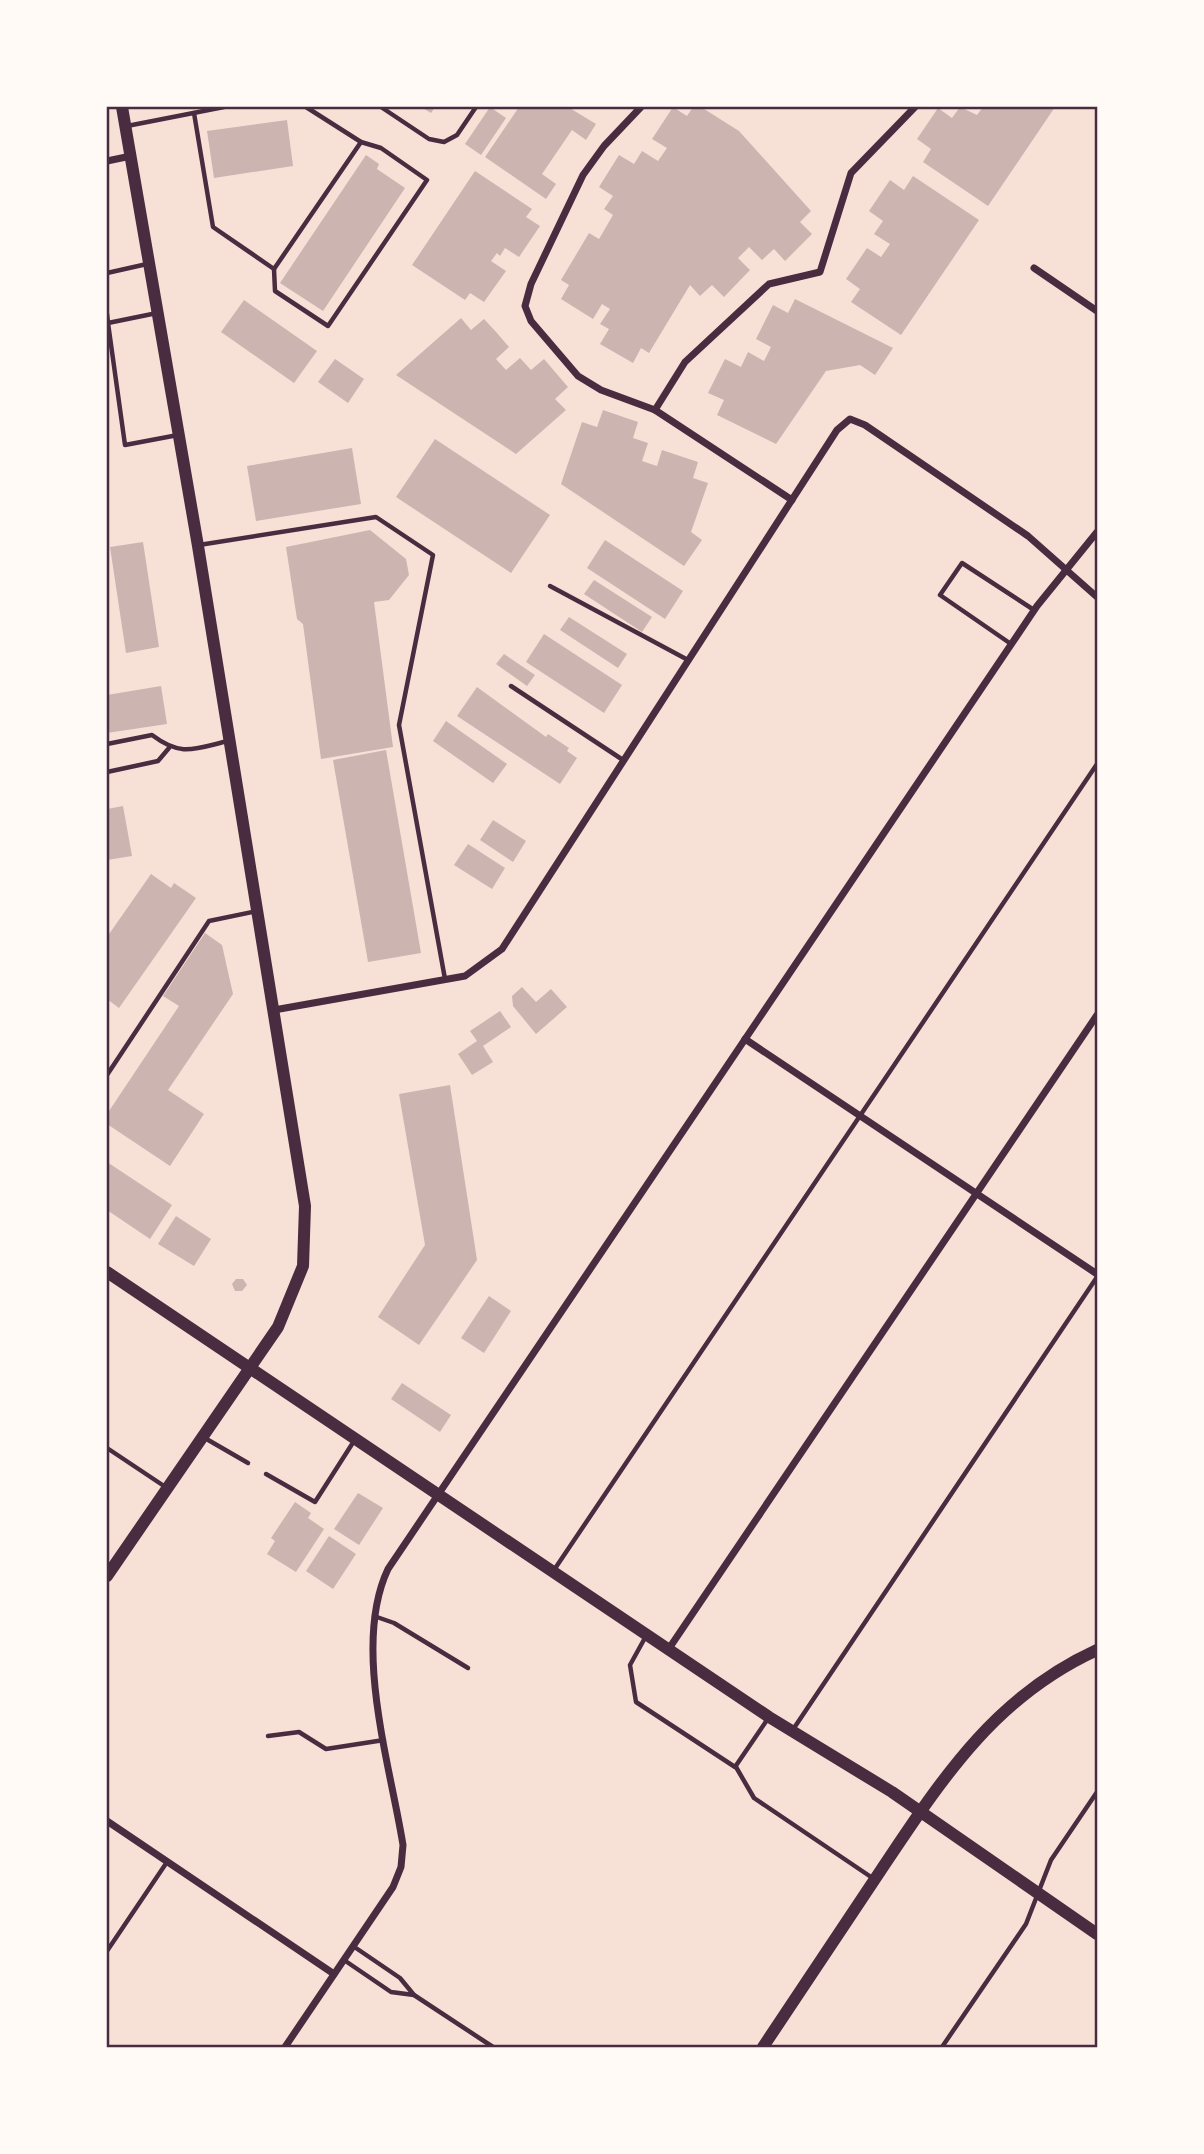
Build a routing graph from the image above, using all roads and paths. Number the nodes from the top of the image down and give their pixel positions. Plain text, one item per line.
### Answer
1 (122, 107) edge
2 (224, 107) edge
3 (306, 107) edge
4 (381, 107) edge
5 (476, 107) edge
6 (641, 107) edge
7 (915, 107) edge
8 (194, 113) junction
9 (126, 126) junction
10 (361, 142) junction
11 (131, 156) junction
12 (107, 161) edge
13 (149, 263) junction
14 (1034, 268) dead end
15 (274, 270) junction
16 (107, 273) edge
17 (1097, 310) edge
18 (158, 313) junction
19 (107, 314) edge
20 (108, 323) edge
21 (655, 410) junction
22 (179, 435) junction
23 (792, 500) junction
24 (1097, 532) edge
25 (198, 546) junction
26 (1067, 570) junction
27 (550, 586) dead end
28 (1097, 597) edge
29 (1034, 610) junction
30 (1012, 644) junction
31 (688, 661) junction
32 (511, 686) dead end
33 (228, 741) junction
34 (107, 744) edge
35 (169, 748) junction
36 (624, 761) junction
37 (1097, 764) edge
38 (107, 772) edge
39 (258, 910) junction
40 (445, 979) junction
41 (274, 1010) junction
42 (1097, 1015) edge
43 (745, 1039) junction
44 (107, 1075) edge
45 (860, 1115) junction
46 (977, 1193) junction
47 (107, 1272) edge
48 (1097, 1275) edge
49 (249, 1368) junction
50 (202, 1437) junction
51 (355, 1439) junction
52 (107, 1448) edge
53 (248, 1463) dead end
54 (266, 1474) dead end
55 (167, 1488) junction
56 (438, 1495) junction
57 (552, 1572) junction
58 (107, 1576) edge
59 (373, 1616) junction
60 (647, 1636) junction
61 (668, 1650) junction
62 (1097, 1650) edge
63 (468, 1668) dead end
64 (769, 1717) junction
65 (792, 1731) junction
66 (268, 1736) dead end
67 (385, 1740) junction
68 (736, 1767) junction
69 (1097, 1791) edge
70 (921, 1812) junction
71 (107, 1821) edge
72 (167, 1863) junction
73 (875, 1880) junction
74 (1039, 1893) junction
75 (1097, 1934) edge
76 (353, 1946) junction
77 (107, 1951) edge
78 (344, 1960) junction
79 (334, 1974) junction
80 (415, 1995) junction
81 (285, 2047) edge
82 (493, 2047) edge
83 (763, 2047) edge
84 (942, 2047) edge

1 - 9 main road
2 - 8 lane
3 - 10 lane
4 - 5 lane
6 - 21 street
7 - 21 street
8 - 9 lane
8 - 15 lane
9 - 11 main road
10 - 15 lane
10 - 15 lane
11 - 12 street
11 - 13 main road
13 - 16 lane
13 - 18 main road
14 - 17 street
18 - 20 lane
18 - 22 main road
19 - 20 lane
20 - 22 lane
21 - 23 street
22 - 25 main road
23 - 26 street
23 - 31 street
24 - 26 street
25 - 33 main road
25 - 40 lane
26 - 28 street
26 - 29 street
27 - 31 lane
29 - 30 street
29 - 30 lane
30 - 43 street
31 - 36 street
32 - 36 lane
33 - 35 lane
33 - 39 main road
34 - 35 lane
35 - 38 lane
36 - 40 street
37 - 45 lane
39 - 41 main road
39 - 44 lane
40 - 41 street
41 - 49 main road
42 - 46 street
43 - 45 street
43 - 56 street
45 - 46 street
45 - 57 lane
46 - 48 street
46 - 61 street
47 - 49 main road
48 - 65 lane
49 - 50 main road
49 - 51 main road
50 - 53 lane
50 - 55 main road
51 - 54 lane
51 - 56 main road
52 - 55 lane
55 - 58 main road
56 - 57 main road
56 - 59 street
57 - 60 main road
59 - 63 lane
59 - 67 street
60 - 61 main road
60 - 68 lane
61 - 64 main road
62 - 70 main road
64 - 65 main road
64 - 68 lane
65 - 70 main road
66 - 67 lane
67 - 76 street
68 - 73 lane
69 - 74 lane
70 - 73 main road
70 - 74 main road
71 - 72 street
72 - 77 lane
72 - 79 street
73 - 83 main road
74 - 75 main road
74 - 84 lane
76 - 78 street
76 - 80 lane
78 - 79 street
78 - 80 lane
79 - 81 street
80 - 82 lane

